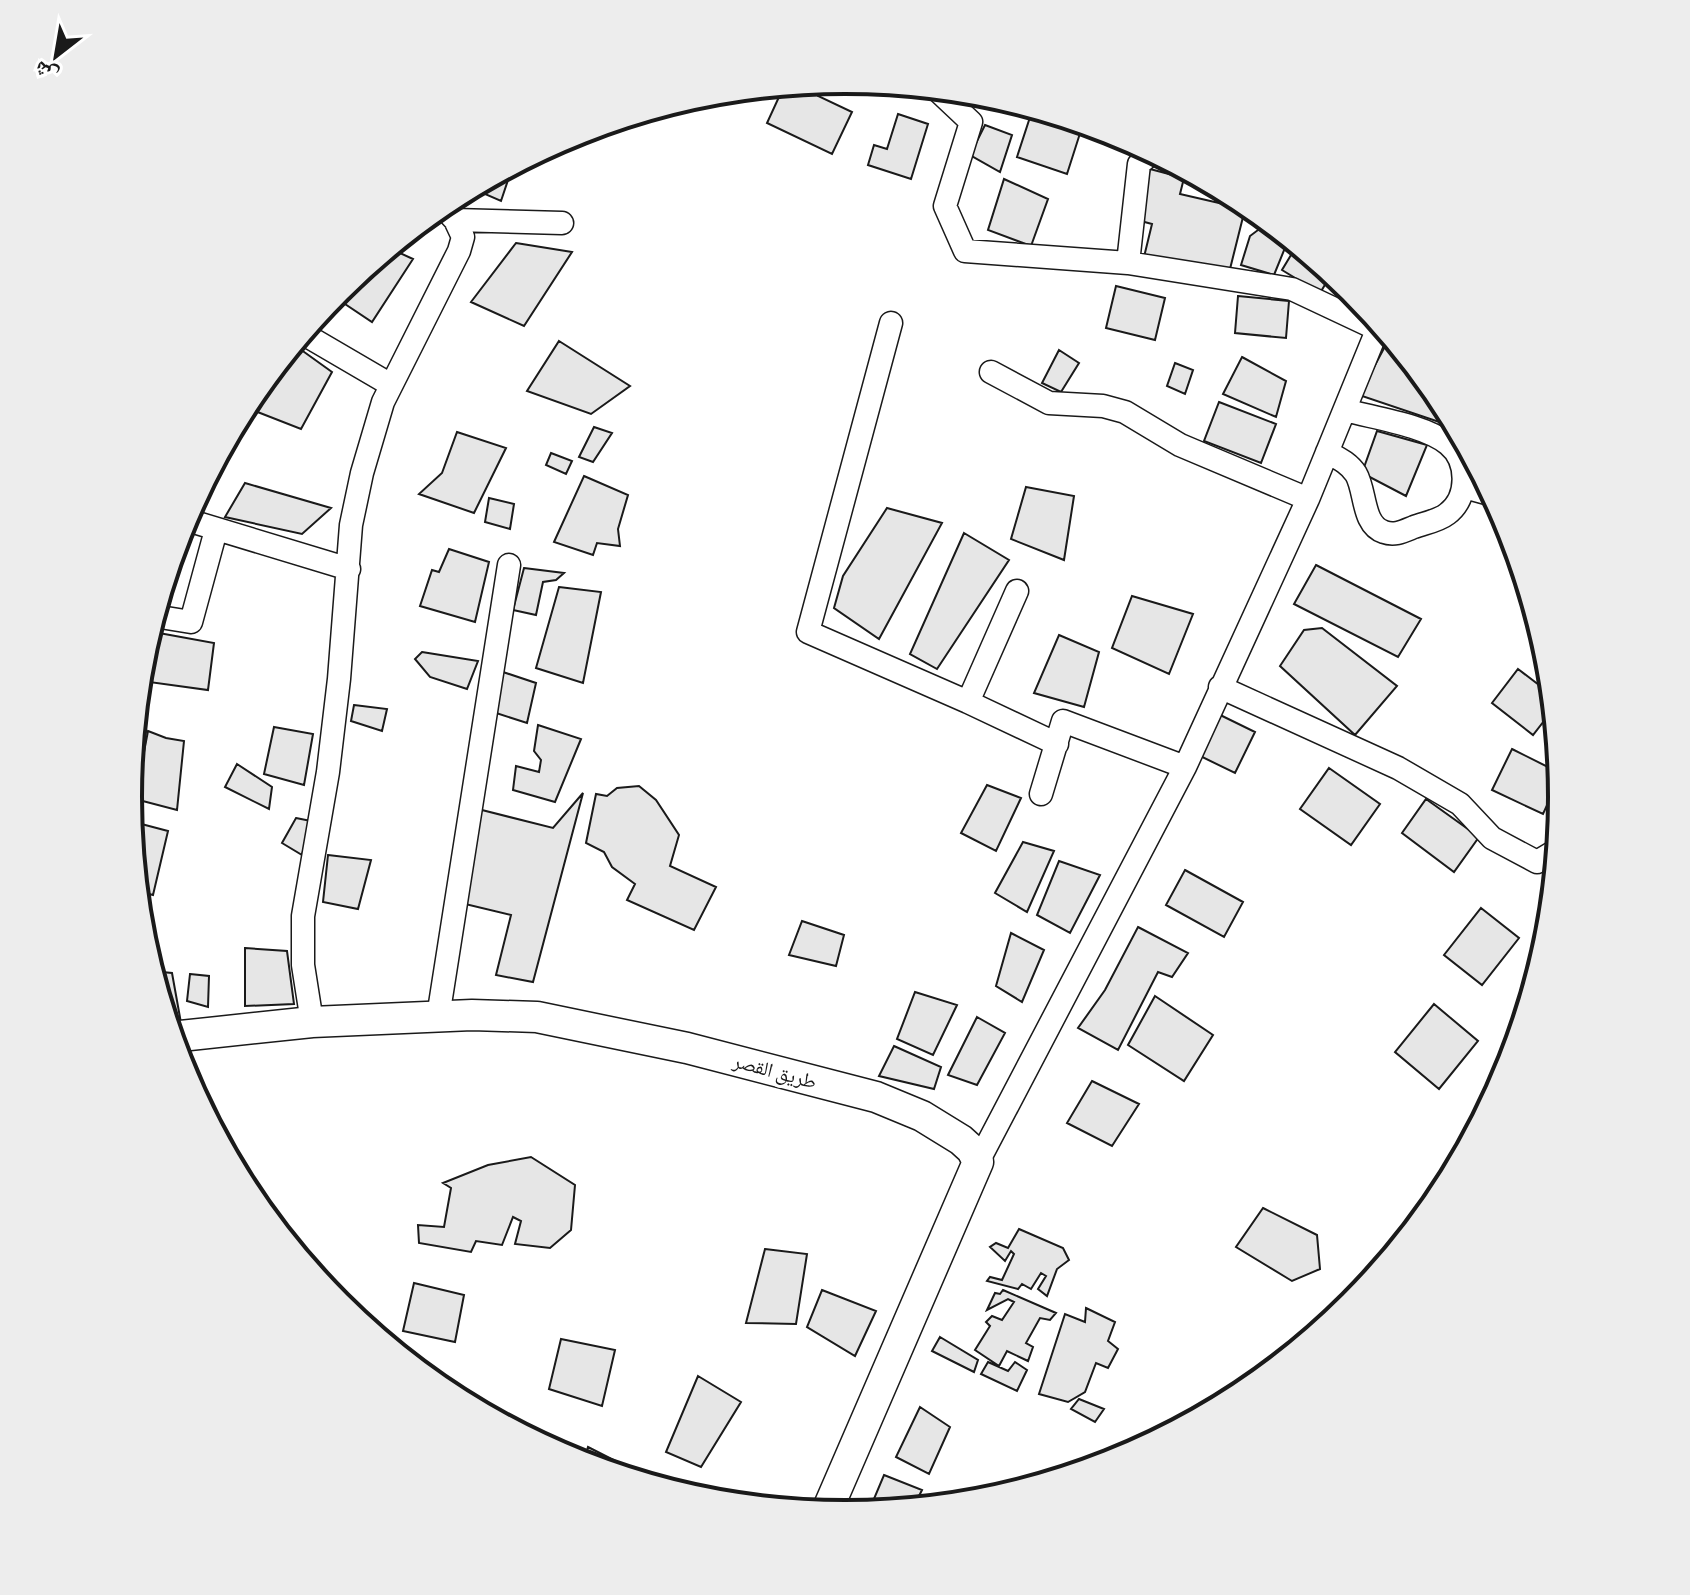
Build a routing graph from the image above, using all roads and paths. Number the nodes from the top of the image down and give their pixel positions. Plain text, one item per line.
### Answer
1 (950, 102) edge
2 (1143, 161) edge
3 (453, 213) edge
4 (450, 216) edge
5 (562, 223) dead end
6 (1128, 263) junction
7 (1359, 318) edge
8 (891, 323) dead end
9 (1375, 335) edge
10 (312, 339) edge
11 (991, 372) dead end
12 (391, 385) junction
13 (1345, 410) junction
14 (1327, 452) junction
15 (1464, 487) junction
16 (1478, 491) edge
17 (1308, 499) junction
18 (197, 523) edge
19 (216, 530) junction
20 (509, 565) dead end
21 (349, 569) junction
22 (1017, 591) dead end
23 (164, 618) edge
24 (1220, 687) junction
25 (968, 702) junction
26 (1057, 744) junction
27 (1185, 767) junction
28 (1041, 794) dead end
29 (1546, 857) edge
30 (438, 1017) junction
31 (312, 1022) junction
32 (183, 1036) edge
33 (978, 1162) junction
34 (831, 1500) edge

1 - 6 street
2 - 6 street
3 - 5 street
4 - 12 street
6 - 7 street
8 - 25 street
9 - 13 street
10 - 12 street
11 - 17 street
12 - 21 street
13 - 14 street
13 - 15 street
14 - 15 street
14 - 17 street
15 - 16 street
17 - 24 street
18 - 19 street
19 - 21 street
19 - 23 street
20 - 30 street
21 - 31 street
22 - 25 street
24 - 27 street
24 - 29 street
25 - 26 street
26 - 27 street
26 - 28 street
27 - 33 street
30 - 31 street, طريق القصر
30 - 33 street, طريق القصر
31 - 32 street, طريق القصر
33 - 34 street

